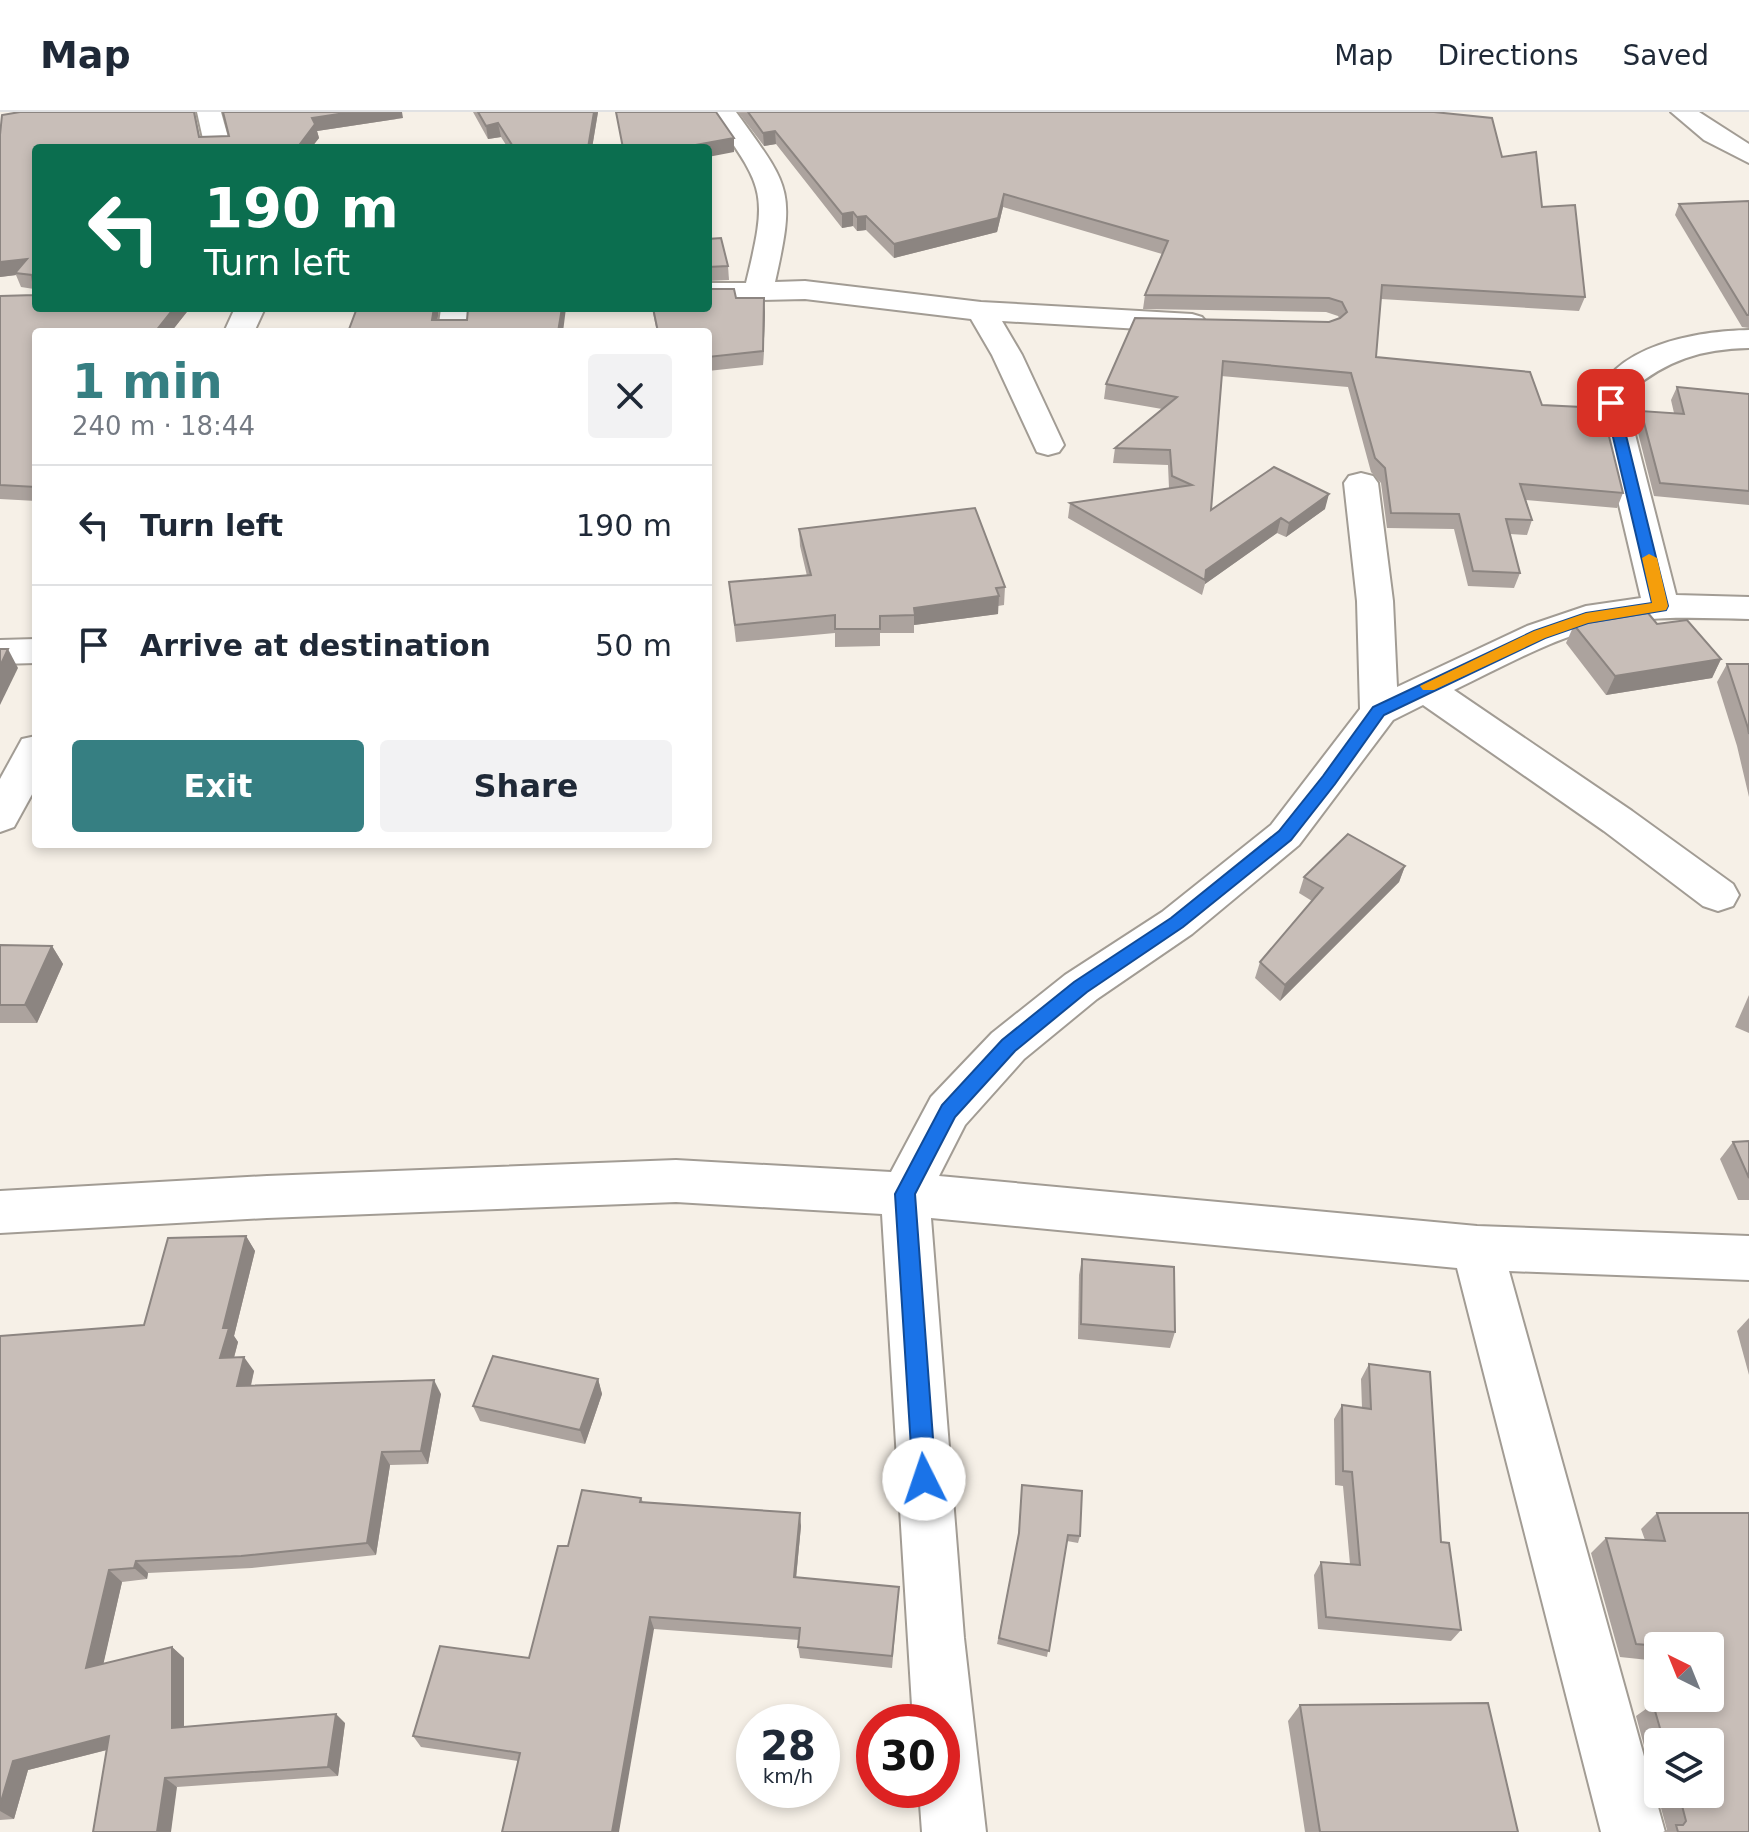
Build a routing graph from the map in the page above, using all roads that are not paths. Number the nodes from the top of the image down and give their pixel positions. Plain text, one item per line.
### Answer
1 (209, 112) edge
2 (723, 112) edge
3 (1683, 112) edge
4 (217, 144) edge
5 (1749, 155) edge
6 (759, 289) junction
7 (712, 292) edge
8 (981, 311) junction
9 (1221, 324) edge
10 (1749, 339) edge
11 (1048, 445) dead end
12 (1361, 483) dead end
13 (1661, 606) junction
14 (1749, 608) edge
15 (32, 651) edge
16 (0, 652) edge
17 (1424, 688) junction
18 (1379, 711) junction
19 (32, 757) edge
20 (0, 817) edge
21 (1718, 895) dead end
22 (905, 1194) junction
23 (0, 1212) edge
24 (1477, 1248) junction
25 (1749, 1258) edge
26 (954, 1832) edge
27 (1633, 1832) edge

1 - 4 street
2 - 6 street
3 - 5 street
6 - 7 street
6 - 8 street
8 - 9 street
8 - 11 street
10 - 13 street
12 - 18 street
13 - 14 street
13 - 17 street
15 - 16 street
17 - 18 street
17 - 21 street
18 - 22 street
19 - 20 street
22 - 23 street
22 - 24 street
22 - 26 street
24 - 25 street
24 - 27 street

